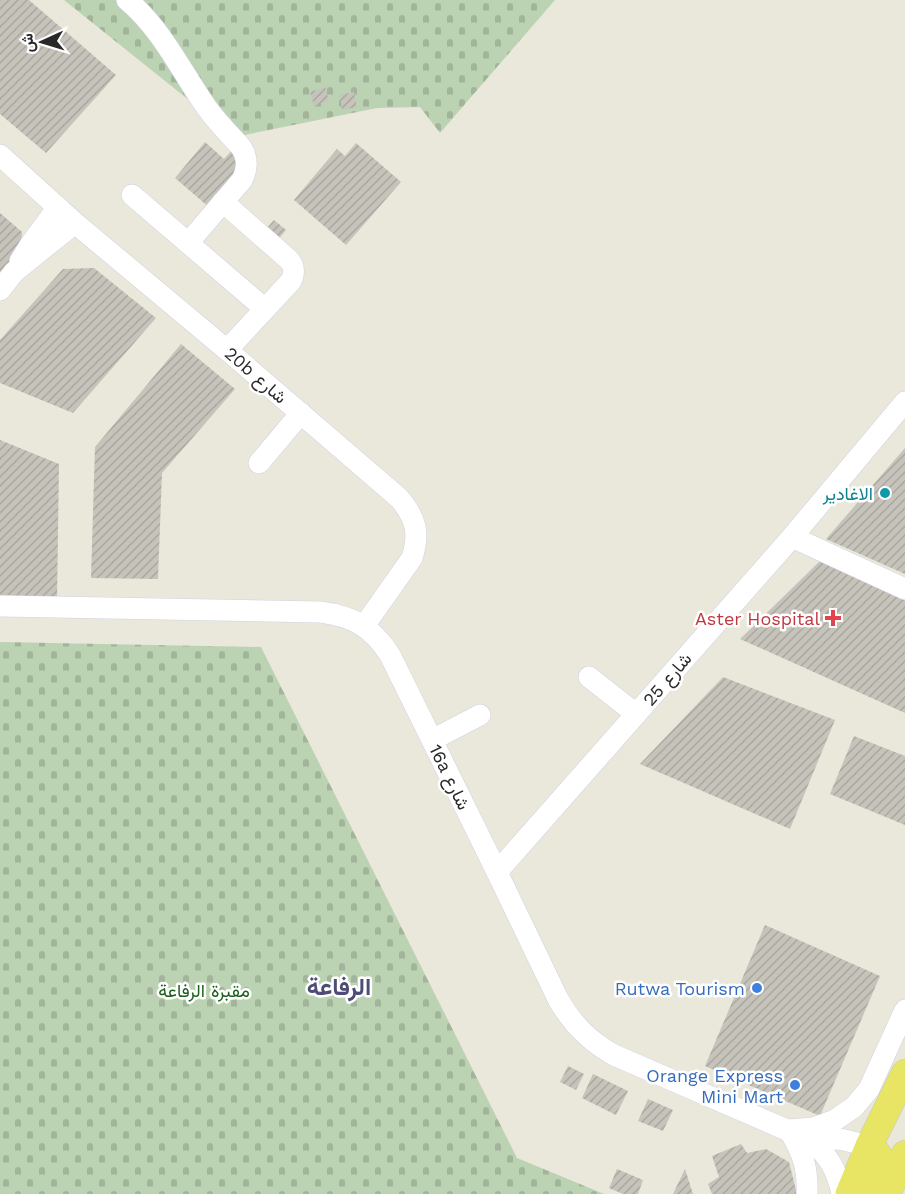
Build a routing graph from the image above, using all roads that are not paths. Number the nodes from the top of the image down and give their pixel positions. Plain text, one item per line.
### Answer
1 (127, 0) edge
2 (0, 155) edge
3 (132, 195) dead end
4 (223, 202) junction
5 (58, 207) junction
6 (75, 223) junction
7 (188, 243) junction
8 (14, 272) junction
9 (0, 290) edge
10 (265, 309) junction
11 (227, 350) junction
12 (905, 402) edge
13 (301, 413) junction
14 (259, 462) dead end
15 (792, 537) junction
16 (905, 589) edge
17 (0, 606) edge
18 (364, 626) junction
19 (590, 677) dead end
20 (636, 714) junction
21 (480, 715) dead end
22 (432, 740) junction
23 (497, 872) junction
24 (905, 1010) edge
25 (905, 1073) edge
26 (789, 1130) junction
27 (810, 1140) junction
28 (869, 1146) junction
29 (905, 1154) edge
30 (807, 1194) edge
31 (842, 1194) edge
32 (849, 1194) edge
33 (874, 1194) edge
34 (887, 1194) edge

1 - 4 street
2 - 5 street, 20b شارع
3 - 7 street
4 - 7 street
4 - 10 street
5 - 6 street, 20b شارع
5 - 8 street
6 - 8 street
6 - 11 street, 20b شارع
7 - 10 street
8 - 9 street
10 - 11 street
11 - 13 street, 20b شارع
12 - 15 street, شارع 25
13 - 14 street
13 - 18 street, 20b شارع
15 - 16 street
15 - 20 street, شارع 25
17 - 18 street, 16a شارع
18 - 22 street, 16a شارع
19 - 20 street
20 - 23 street, شارع 25
21 - 22 street
22 - 23 street, 16a شارع
23 - 26 street, 16a شارع
24 - 26 street
25 - 28 main road
26 - 27 street, 16a شارع
26 - 30 street
27 - 28 street, 16a شارع
27 - 31 street, 16a شارع
28 - 32 main road
28 - 33 main road
29 - 34 main road

